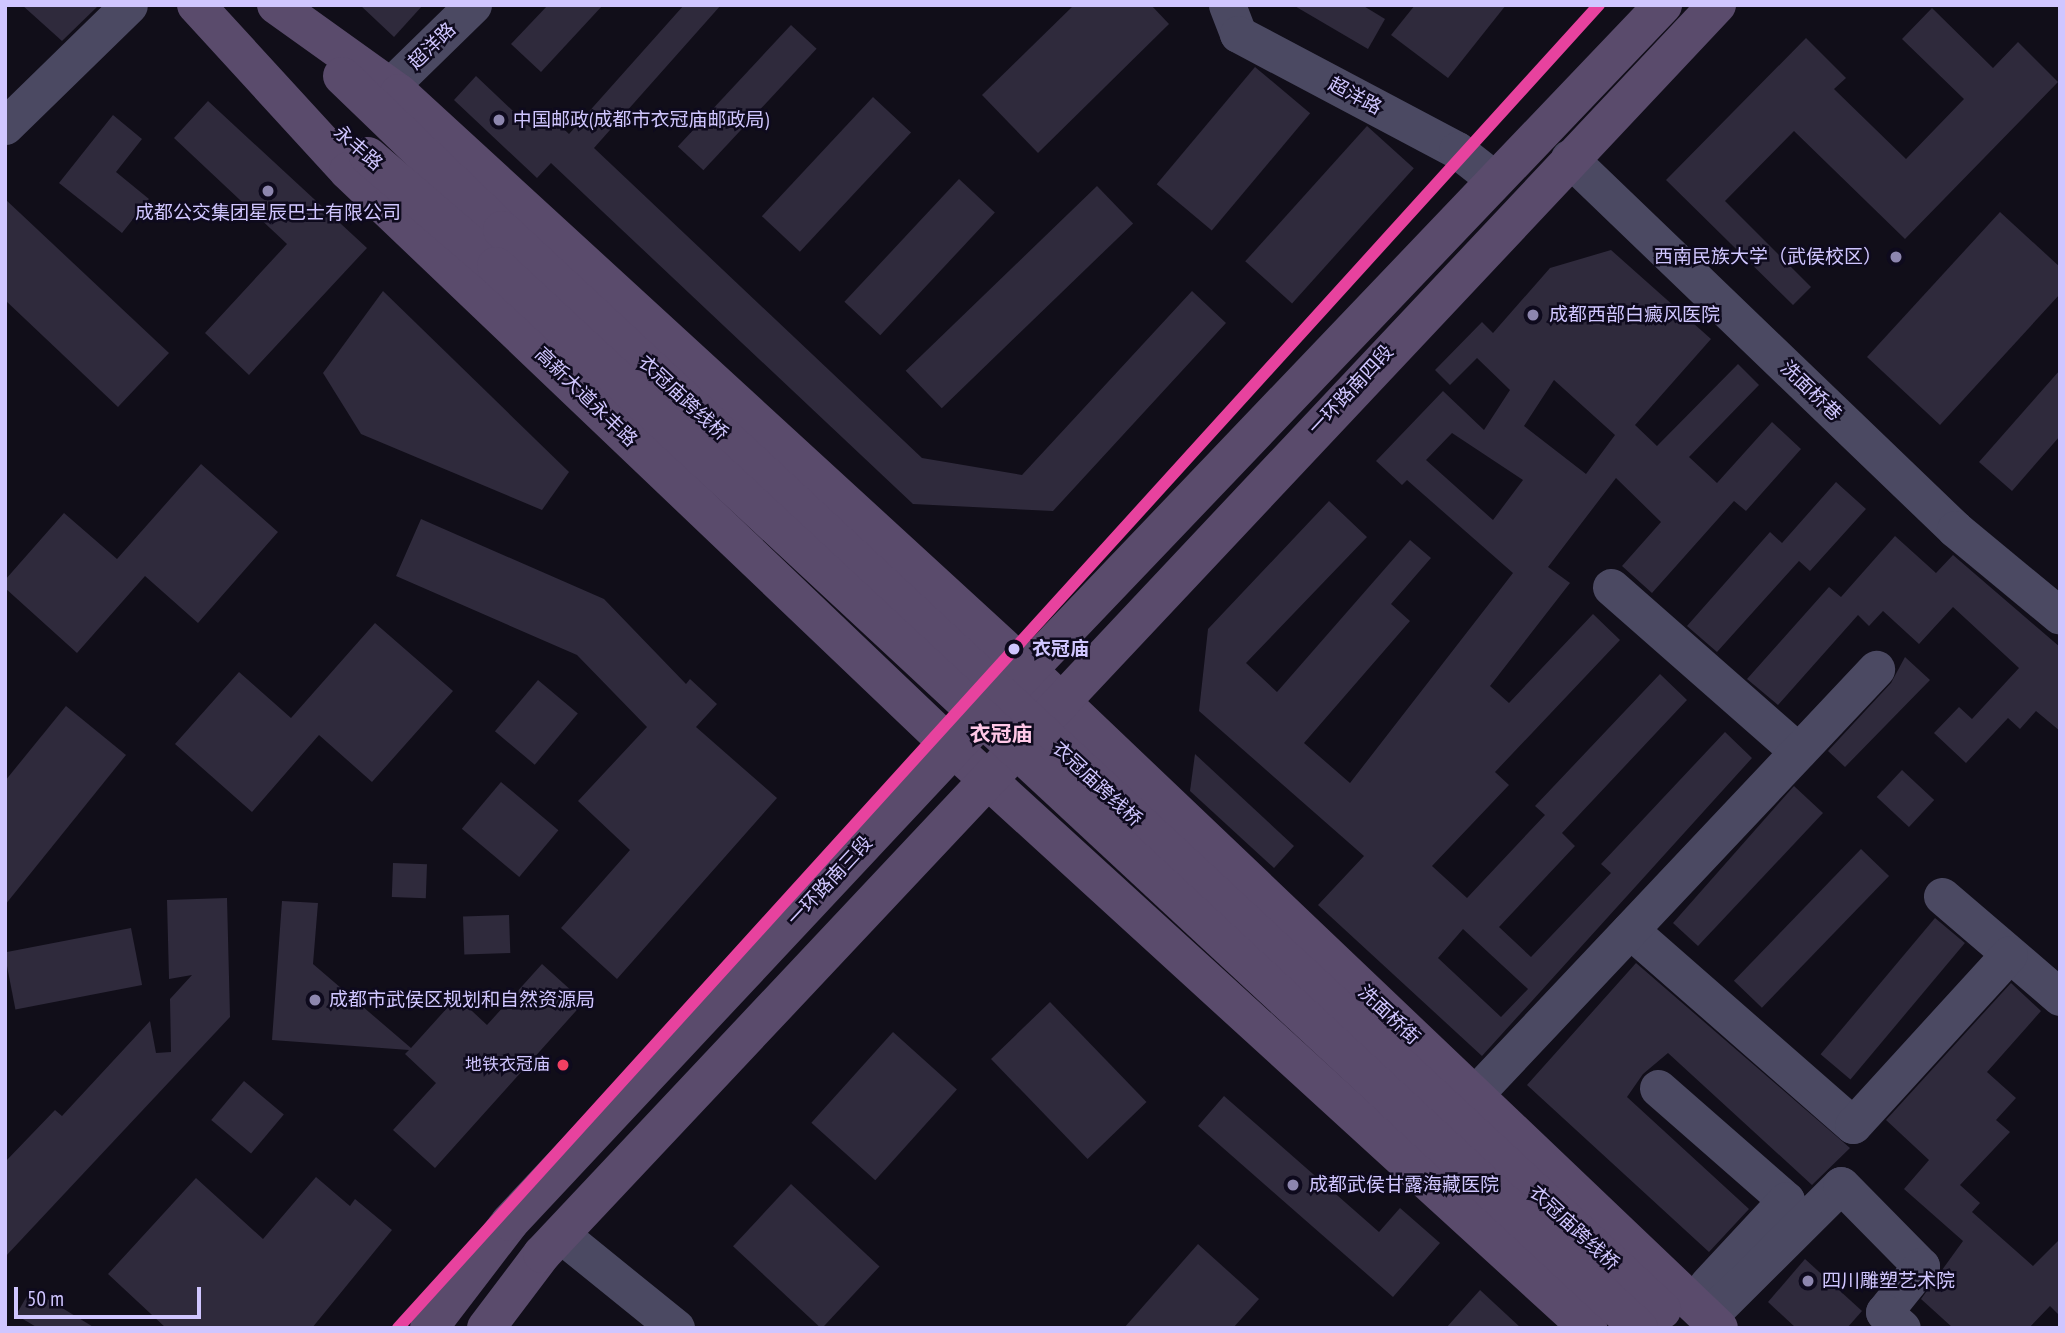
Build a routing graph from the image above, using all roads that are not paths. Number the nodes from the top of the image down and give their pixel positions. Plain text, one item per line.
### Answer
1 (129, 5) edge
2 (268, 5) edge
3 (276, 5) edge
4 (473, 5) edge
5 (1227, 5) edge
6 (1663, 5) edge
7 (1717, 5) edge
8 (208, 17) edge
9 (390, 86) junction
10 (5, 127) edge
11 (1569, 158) junction
12 (1494, 179) junction
13 (499, 248) junction
14 (1611, 587) dead end
15 (2060, 616) edge
16 (1876, 669) dead end
17 (1028, 670) junction
18 (1058, 703) junction
19 (954, 749) junction
20 (1798, 751) junction
21 (988, 778) junction
22 (1942, 895) dead end
23 (1630, 930) junction
24 (2010, 954) junction
25 (2060, 997) edge
26 (1658, 1088) dead end
27 (1474, 1095) junction
28 (565, 1238) dead end
29 (1684, 1319) edge
30 (429, 1328) edge
31 (486, 1328) edge
32 (676, 1328) edge
33 (1588, 1328) edge
34 (1902, 1328) edge

1 - 10 street
2 - 13 main road, 永丰路
3 - 9 main road
4 - 9 street, 超洋路
5 - 12 street, 超洋路
6 - 12 main road
7 - 11 main road, 一环路南四段
8 - 13 main road, 永丰路
8 - 19 main road, 高新大道永丰路
9 - 17 main road
11 - 15 street, 洗面桥巷
11 - 18 main road, 一环路南四段
12 - 17 main road
13 - 29 main road, 衣冠庙跨线桥, bridge
14 - 20 street
16 - 20 street
17 - 18 main road
17 - 19 main road
18 - 21 main road, 一环路南四段
18 - 27 main road, 洗面桥街
19 - 21 main road, 高新大道永丰路
19 - 30 main road, 一环路南三段
20 - 23 street
21 - 31 main road
21 - 33 main road
22 - 24 street
23 - 24 street
23 - 27 street
24 - 25 street
26 - 29 street
27 - 29 main road, 洗面桥街
28 - 32 street
29 - 34 street

